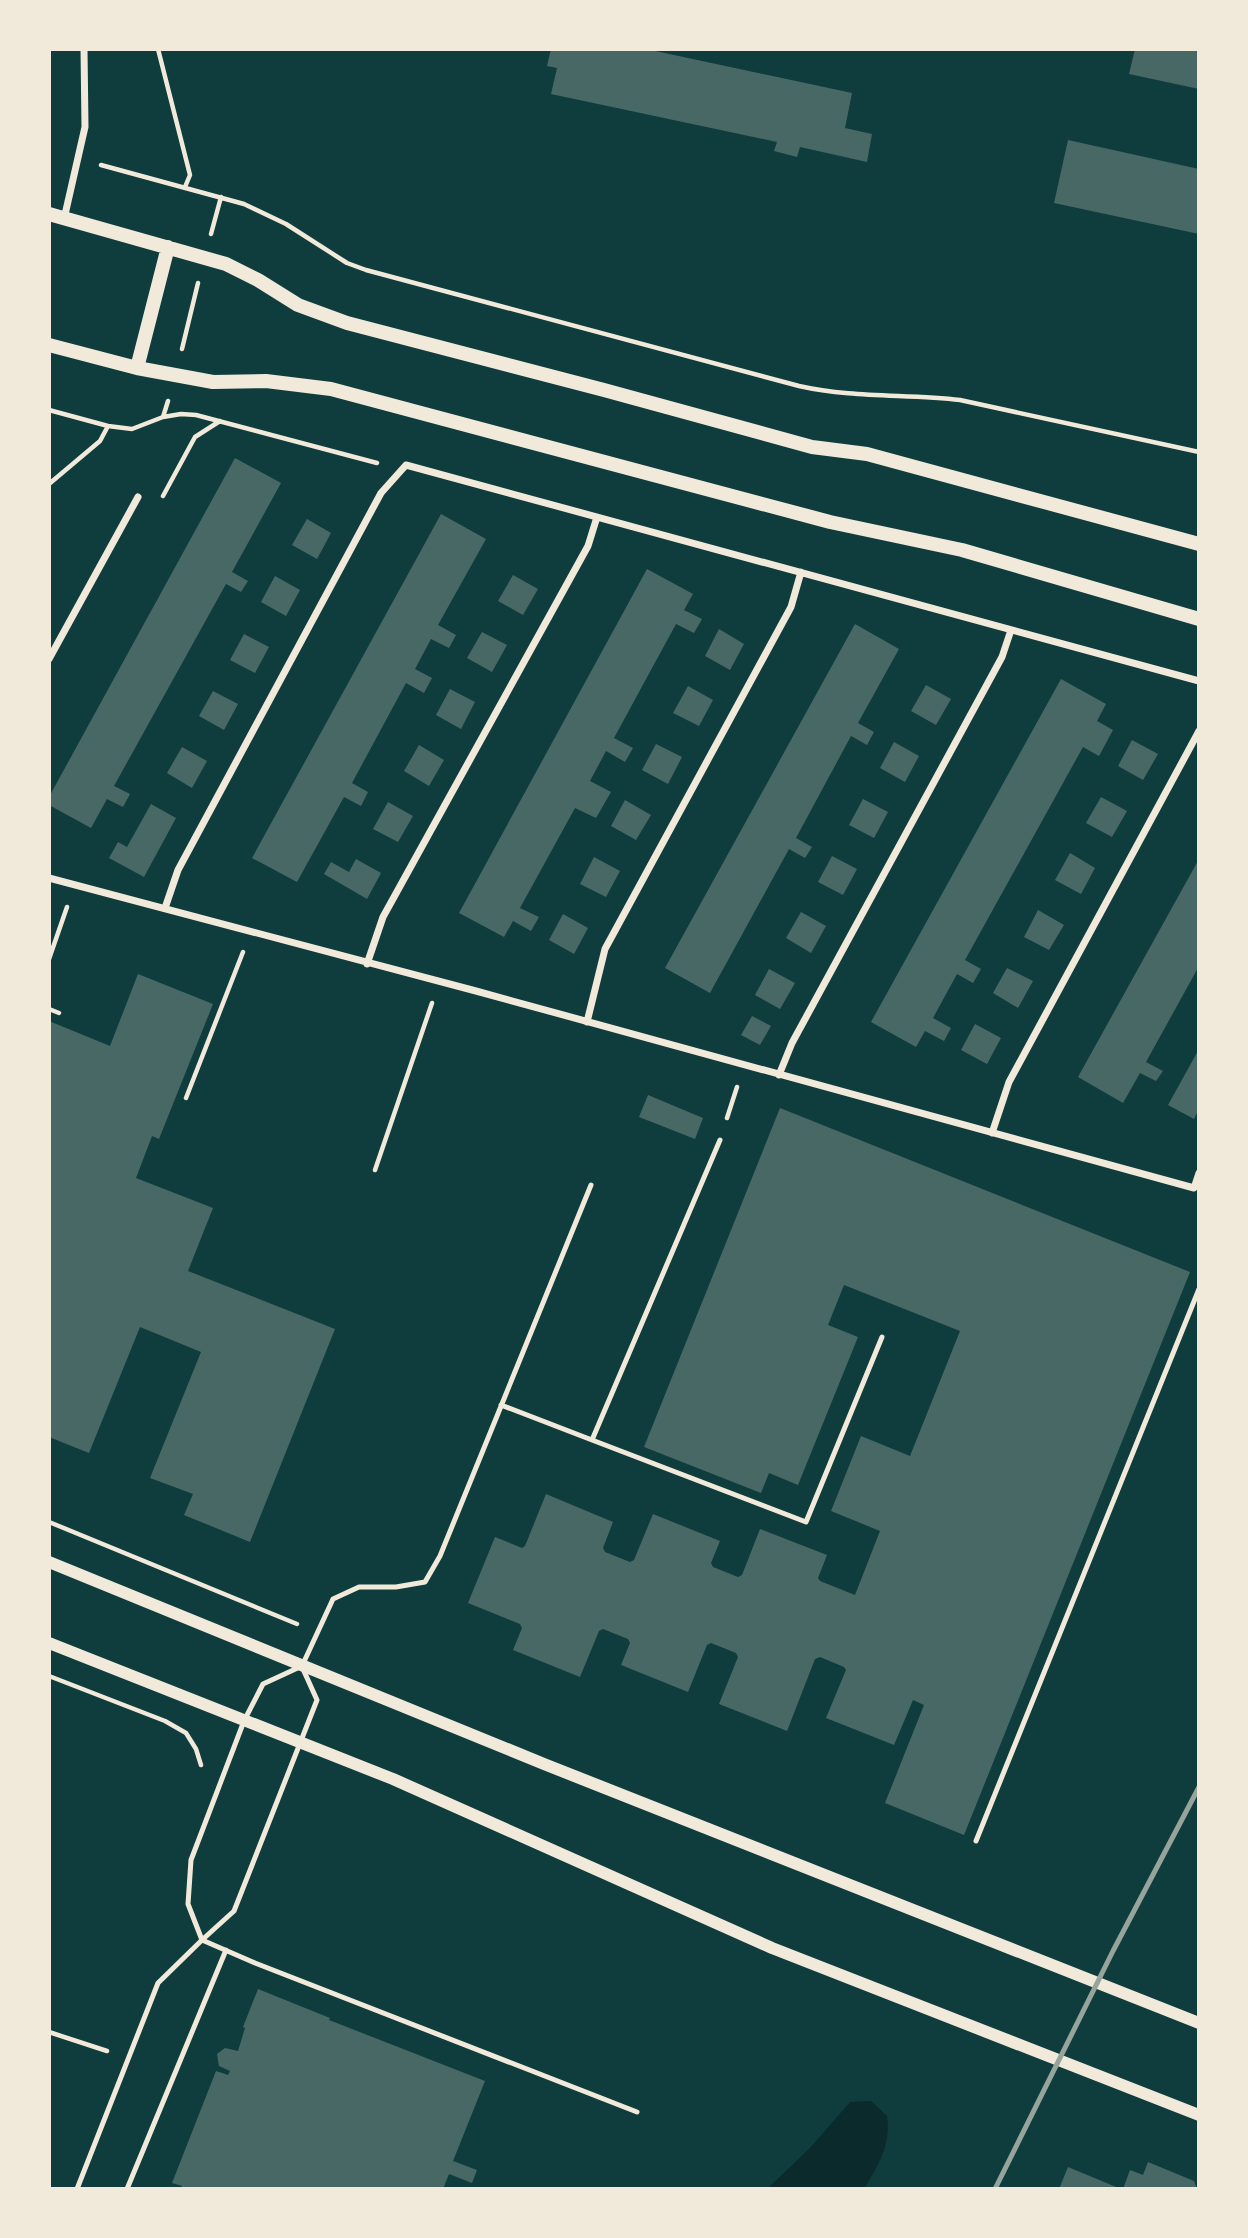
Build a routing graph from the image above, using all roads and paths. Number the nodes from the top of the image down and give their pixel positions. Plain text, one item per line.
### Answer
1 (84, 49) edge
2 (159, 49) edge
3 (79, 159) junction
4 (186, 187) junction
5 (221, 197) junction
6 (49, 215) edge
7 (64, 219) junction
8 (169, 247) junction
9 (205, 256) junction
10 (49, 345) edge
11 (136, 368) junction
12 (175, 376) junction
13 (49, 410) edge
14 (163, 418) junction
15 (220, 421) junction
16 (108, 426) junction
17 (1199, 452) edge
18 (406, 465) junction
19 (49, 484) edge
20 (138, 497) joint
21 (597, 517) junction
22 (1199, 544) edge
23 (801, 572) junction
24 (1199, 619) edge
25 (1011, 630) junction
26 (49, 659) edge
27 (1199, 681) edge
28 (1199, 731) edge
29 (49, 878) edge
30 (75, 884) junction
31 (165, 908) junction
32 (251, 932) junction
33 (49, 959) edge
34 (367, 964) junction
35 (439, 982) junction
36 (49, 1009) edge
37 (59, 1013) dead end
38 (587, 1023) junction
39 (743, 1066) junction
40 (779, 1075) junction
41 (186, 1098) dead end
42 (992, 1133) junction
43 (720, 1140) joint
44 (376, 1170) dead end
45 (1199, 1173) edge
46 (590, 1185) dead end
47 (1196, 1188) edge
48 (1199, 1289) edge
49 (882, 1337) dead end
50 (501, 1405) junction
51 (592, 1440) junction
52 (49, 1522) edge
53 (78, 1533) junction
54 (75, 1540) dead end
55 (49, 1562) edge
56 (318, 1632) junction
57 (49, 1643) edge
58 (302, 1666) junction
59 (49, 1676) edge
60 (244, 1721) junction
61 (300, 1742) junction
62 (223, 1775) junction
63 (976, 1841) dead end
64 (202, 1940) junction
65 (226, 1950) junction
66 (1199, 2023) edge
67 (637, 2112) dead end
68 (1199, 2115) edge
69 (77, 2189) edge
70 (127, 2189) edge

1 - 3 street
2 - 4 path
3 - 4 path
3 - 7 street
4 - 5 path
5 - 9 path
5 - 17 path
6 - 7 main road
7 - 8 main road
8 - 9 main road
8 - 11 main road
9 - 12 path
9 - 22 main road
10 - 11 main road
11 - 12 main road
12 - 14 path
12 - 24 main road
13 - 16 path
14 - 15 path
14 - 16 path
15 - 18 path
15 - 20 path
16 - 19 path
18 - 21 street
18 - 31 street
20 - 26 street
21 - 23 street
21 - 34 street
23 - 25 street
23 - 38 street
25 - 27 street
25 - 40 street
28 - 42 street
29 - 30 street
30 - 31 street
30 - 33 path
31 - 32 street
32 - 34 street
32 - 41 path
34 - 35 street
35 - 38 street
35 - 44 path
36 - 37 path
38 - 39 street
39 - 40 street
39 - 43 path
40 - 42 street
42 - 47 street
43 - 51 lane
45 - 47 street
46 - 50 lane
48 - 63 lane
49 - 51 lane
50 - 51 lane
50 - 56 lane
52 - 53 path
53 - 54 path
53 - 56 path
55 - 58 street
56 - 58 lane
57 - 60 street
58 - 60 lane
58 - 61 lane
58 - 66 street
59 - 62 path
60 - 61 street
60 - 62 lane
61 - 64 lane
61 - 68 street
62 - 64 lane
64 - 65 lane
64 - 69 lane
65 - 67 lane
65 - 70 lane

